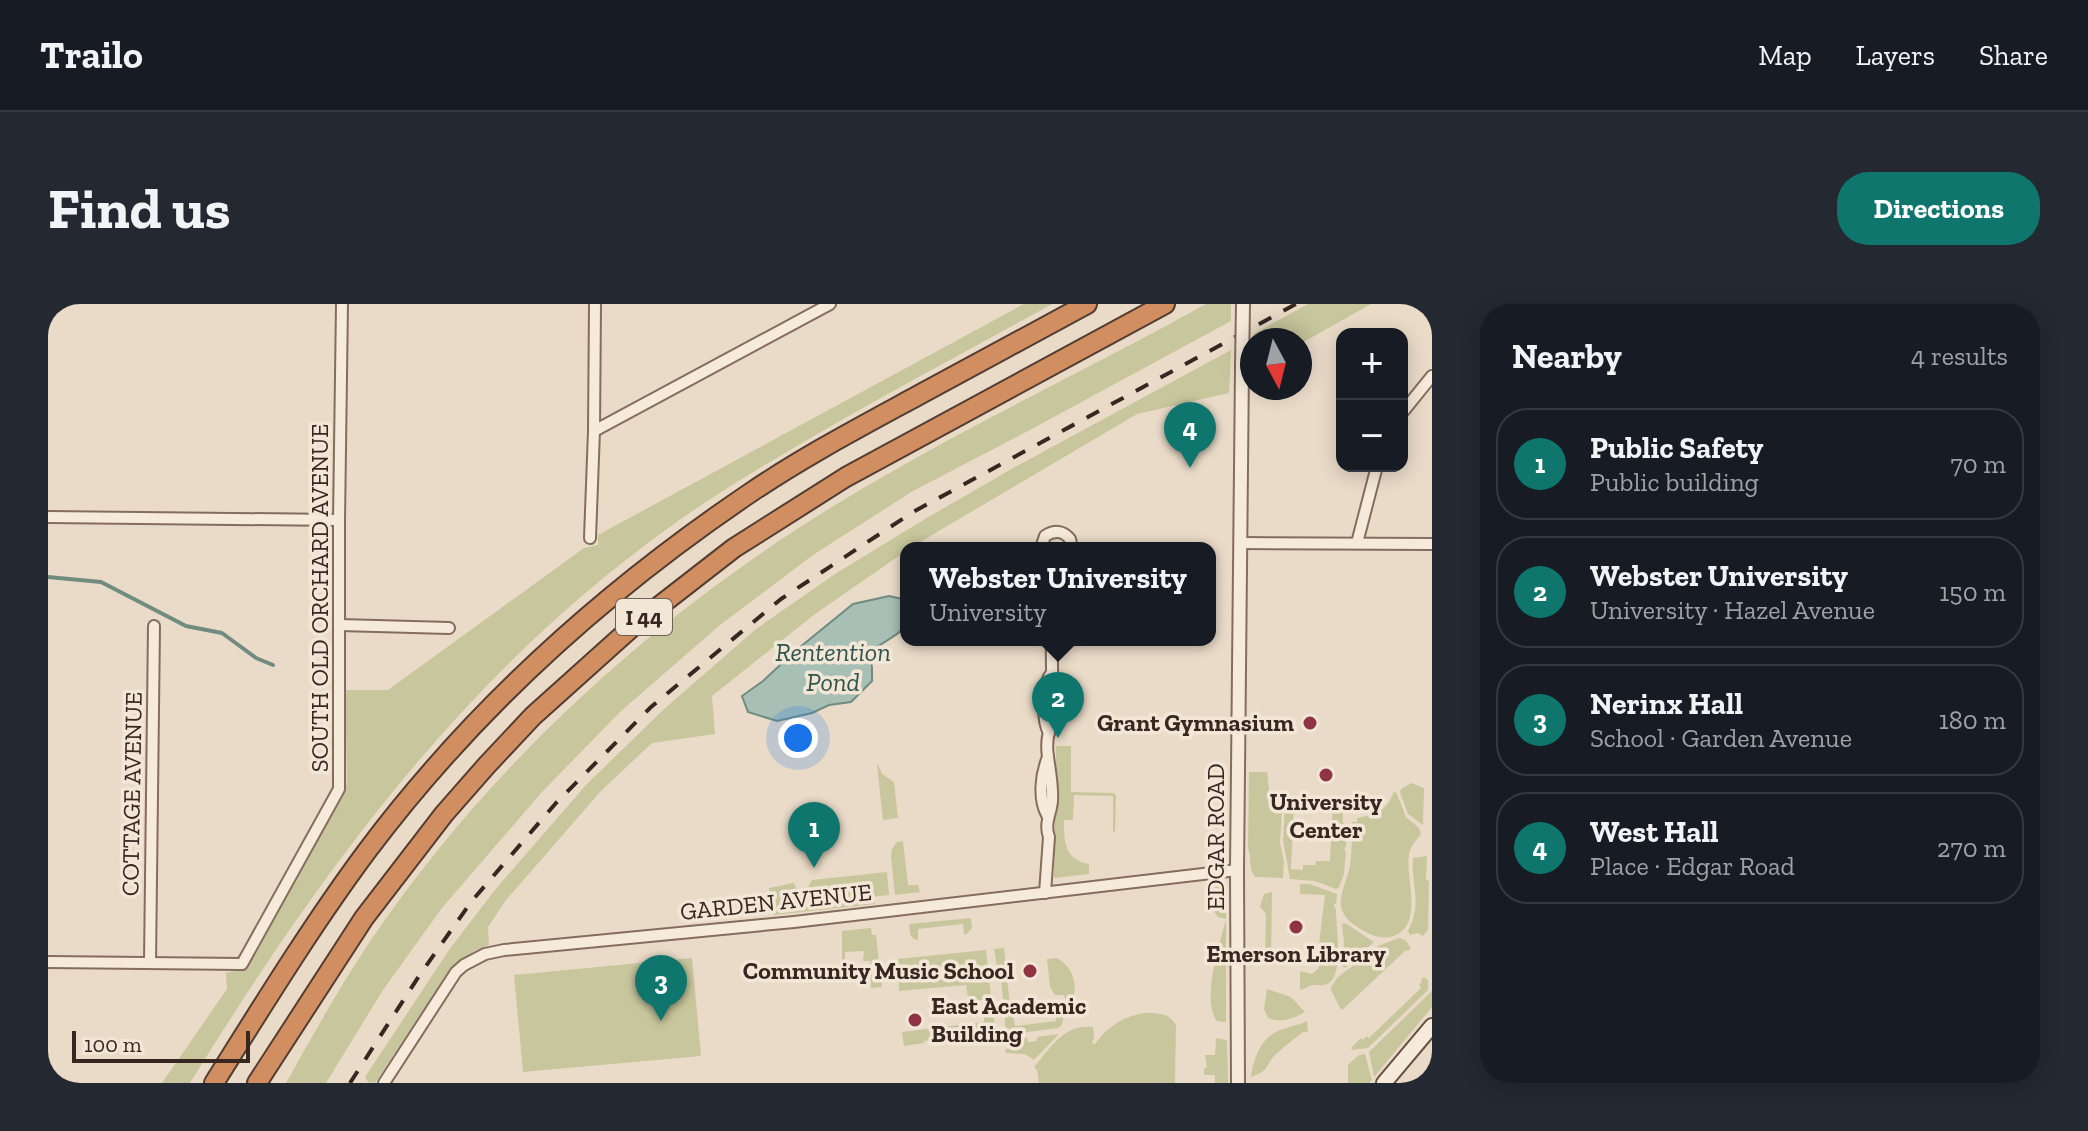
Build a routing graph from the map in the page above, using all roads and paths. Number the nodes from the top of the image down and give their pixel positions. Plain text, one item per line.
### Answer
1 (342, 304) edge
2 (595, 304) edge
3 (830, 304) edge
4 (1087, 304) edge
5 (1165, 304) edge
6 (1243, 304) edge
7 (1432, 376) edge
8 (1408, 406) edge
9 (594, 431) junction
10 (1375, 472) edge
11 (48, 517) edge
12 (339, 520) junction
13 (590, 538) dead end
14 (1043, 542) edge
15 (1071, 542) edge
16 (1241, 543) junction
17 (1357, 543) junction
18 (1432, 544) edge
19 (340, 625) junction
20 (154, 626) dead end
21 (449, 628) dead end
22 (1052, 646) edge
23 (1237, 870) junction
24 (1045, 893) junction
25 (48, 962) edge
26 (150, 963) junction
27 (1432, 1026) edge
28 (214, 1083) edge
29 (257, 1083) edge
30 (384, 1083) edge
31 (1238, 1083) edge
32 (1384, 1083) edge

1 - 12 street, SOUTH OLD ORCHARD AVENUE
2 - 9 street
3 - 9 street
4 - 28 highway, I 44
5 - 29 highway, I 44
6 - 16 street, EDGAR ROAD, bridge
7 - 8 street
9 - 13 street
10 - 17 street
11 - 12 street
12 - 19 street, SOUTH OLD ORCHARD AVENUE
14 - 15 street
16 - 17 street
16 - 23 street, EDGAR ROAD
17 - 18 street
19 - 21 street
19 - 26 street, SOUTH OLD ORCHARD AVENUE
20 - 26 street, COTTAGE AVENUE
22 - 24 street
23 - 24 street, GARDEN AVENUE
23 - 31 street, EDGAR ROAD
24 - 30 street, GARDEN AVENUE
25 - 26 street
27 - 32 main road

